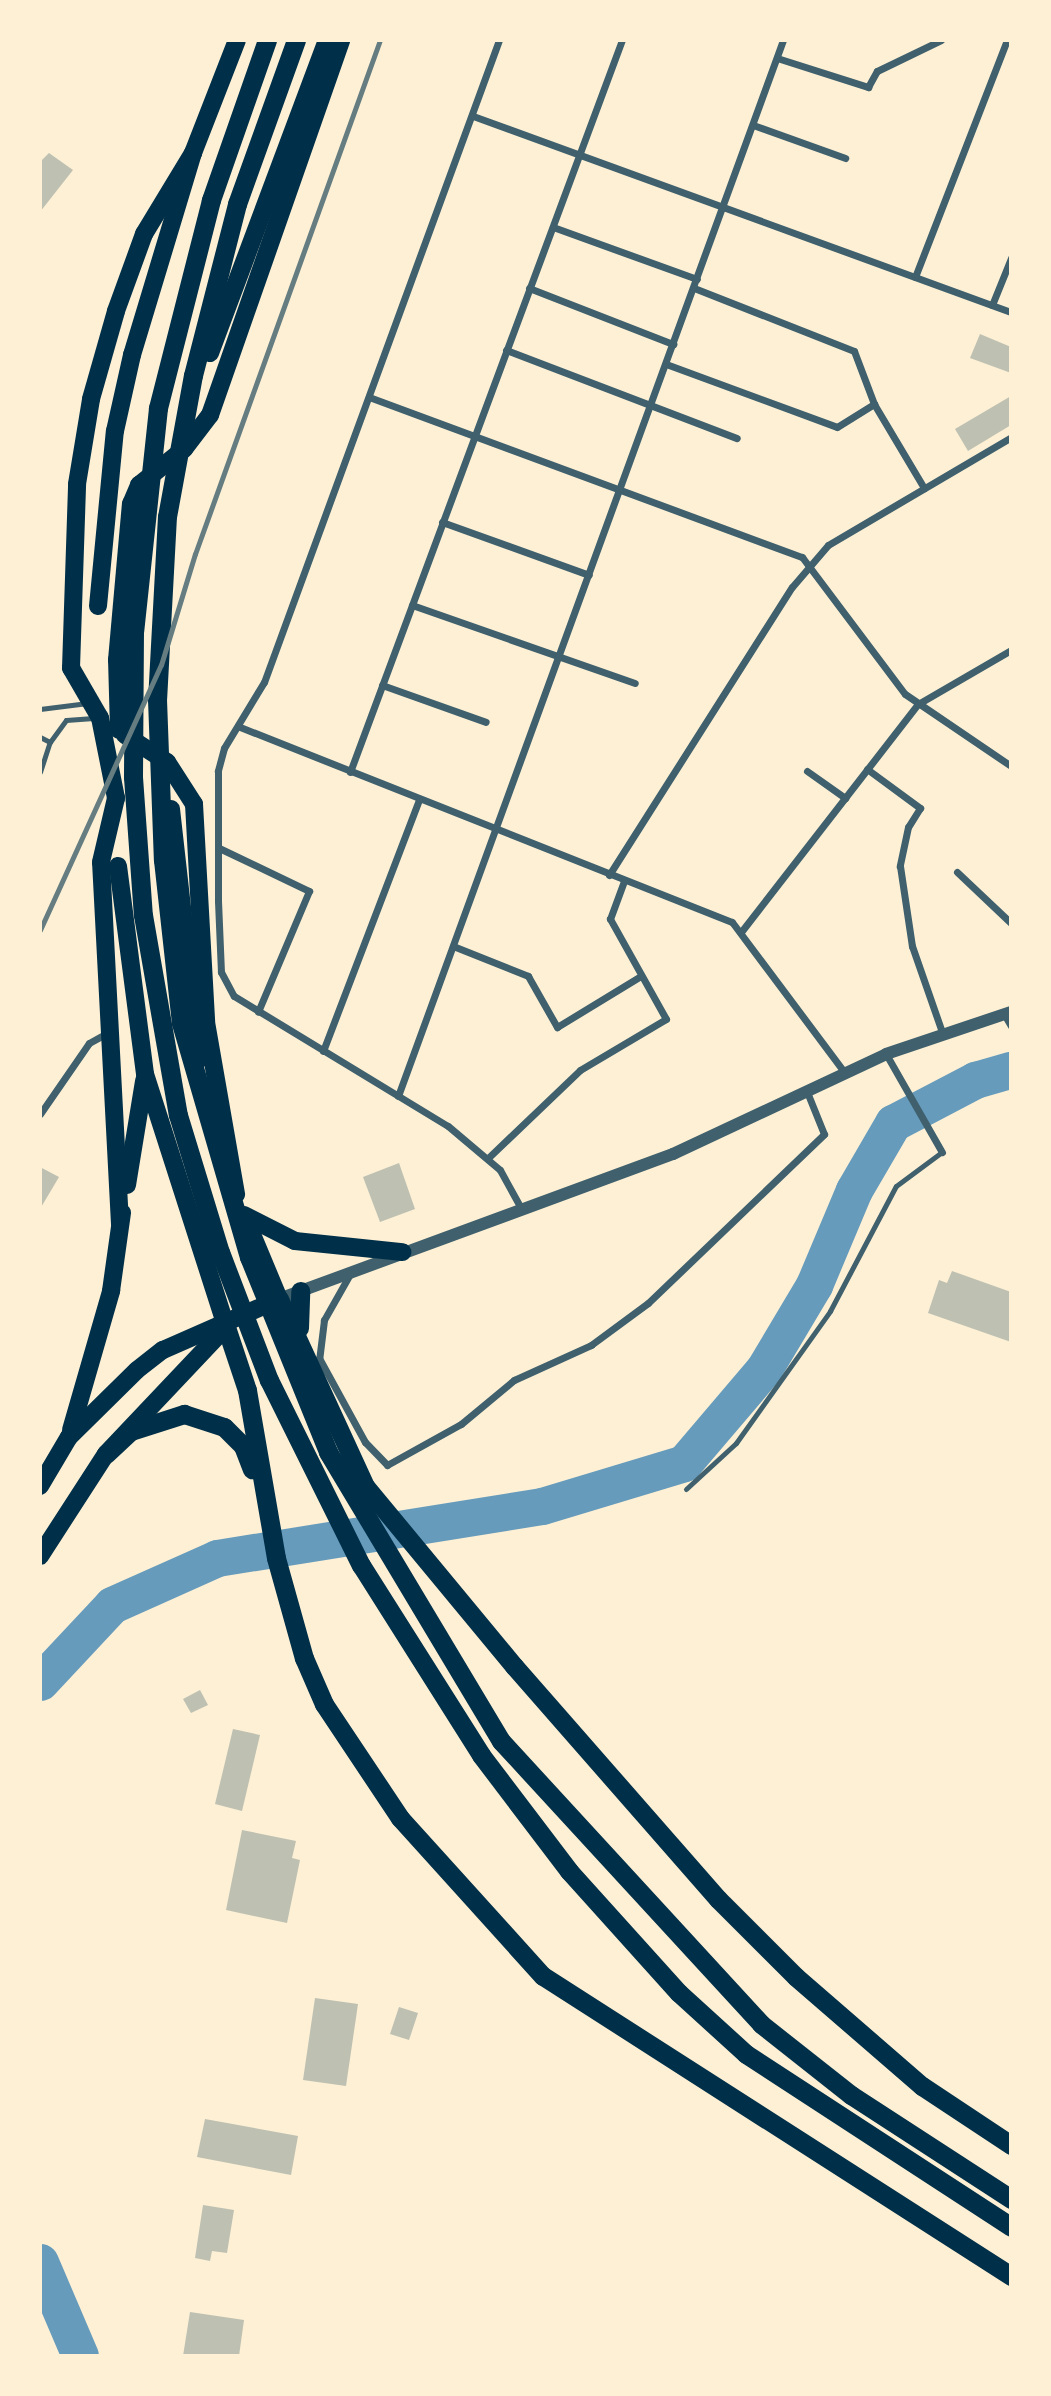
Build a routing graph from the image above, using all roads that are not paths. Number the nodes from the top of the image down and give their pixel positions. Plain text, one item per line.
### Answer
1 (237, 40) edge
2 (267, 40) edge
3 (296, 40) edge
4 (327, 40) edge
5 (341, 40) edge
6 (499, 40) edge
7 (622, 40) edge
8 (783, 40) edge
9 (941, 40) edge
10 (1007, 40) edge
11 (777, 58) junction
12 (473, 116) junction
13 (753, 125) junction
14 (193, 153) junction
15 (579, 155) junction
16 (845, 158) dead end
17 (723, 208) junction
18 (553, 227) junction
19 (1011, 258) edge
20 (915, 277) junction
21 (697, 279) junction
22 (529, 288) junction
23 (694, 288) junction
24 (992, 305) junction
25 (1011, 312) edge
26 (673, 344) junction
27 (506, 350) junction
28 (210, 354) dead end
29 (666, 364) junction
30 (369, 397) junction
31 (874, 404) junction
32 (651, 405) junction
33 (474, 435) junction
34 (1011, 437) edge
35 (737, 438) dead end
36 (620, 488) junction
37 (924, 488) junction
38 (442, 522) junction
39 (811, 564) junction
40 (589, 575) junction
41 (412, 604) junction
42 (99, 606) dead end
43 (1011, 650) edge
44 (560, 658) junction
45 (635, 683) dead end
46 (382, 685) junction
47 (88, 703) junction
48 (918, 704) junction
49 (40, 709) edge
50 (100, 718) junction
51 (486, 722) dead end
52 (240, 727) junction
53 (119, 730) junction
54 (40, 737) edge
55 (50, 742) junction
56 (1011, 766) edge
57 (867, 769) junction
58 (807, 771) dead end
59 (40, 772) edge
60 (350, 772) junction
61 (182, 784) junction
62 (845, 797) junction
63 (116, 798) junction
64 (419, 800) junction
65 (171, 809) dead end
66 (496, 831) junction
67 (219, 848) junction
68 (118, 866) dead end
69 (957, 873) dead end
70 (609, 875) junction
71 (624, 881) junction
72 (1011, 923) edge
73 (741, 932) junction
74 (453, 946) junction
75 (642, 976) junction
76 (258, 1012) junction
77 (1007, 1013) edge
78 (1011, 1026) edge
79 (114, 1030) junction
80 (942, 1032) junction
81 (323, 1051) junction
82 (886, 1054) junction
83 (845, 1073) junction
84 (145, 1074) junction
85 (807, 1092) junction
86 (398, 1096) junction
87 (40, 1114) edge
88 (942, 1152) joint
89 (488, 1158) junction
90 (233, 1189) junction
91 (523, 1210) junction
92 (244, 1215) junction
93 (120, 1224) junction
94 (402, 1252) junction
95 (352, 1271) junction
96 (300, 1291) junction
97 (279, 1300) junction
98 (226, 1327) junction
99 (310, 1363) junction
100 (69, 1437) junction
101 (106, 1454) junction
102 (40, 1486) edge
103 (686, 1489) dead end
104 (265, 1504) junction
105 (40, 1556) edge
106 (1011, 2145) edge
107 (1011, 2199) edge
108 (1011, 2227) edge
109 (1011, 2276) edge

1 - 14 main road
2 - 108 highway
3 - 107 highway
4 - 28 main road
5 - 53 main road
6 - 12 street
7 - 15 street
8 - 11 street
9 - 11 street
10 - 20 street
11 - 13 street
12 - 15 street
12 - 30 street
13 - 16 street
13 - 17 street
14 - 42 main road
14 - 47 main road
15 - 17 street
15 - 18 street
17 - 20 street
17 - 21 street
18 - 21 street
18 - 22 street
19 - 24 street
20 - 24 street
21 - 23 street
22 - 26 street
22 - 27 street
23 - 26 street
23 - 31 street
24 - 25 street
26 - 29 street
27 - 32 street
27 - 33 street
29 - 31 street
29 - 32 street
30 - 33 street
30 - 52 street
31 - 37 street
32 - 35 street
32 - 36 street
33 - 36 street
33 - 38 street
34 - 37 street
36 - 39 street
36 - 40 street
37 - 39 street
38 - 40 street
38 - 41 street
39 - 48 street
39 - 70 street
40 - 44 street
41 - 44 street
41 - 46 street
43 - 48 street
44 - 45 street
44 - 66 street
46 - 51 street
46 - 60 street
47 - 49 lane
47 - 50 main road
48 - 56 street
48 - 57 street
50 - 53 main road
50 - 55 lane
50 - 63 main road
52 - 60 street
52 - 67 street
53 - 61 main road
54 - 55 lane
55 - 59 lane
57 - 62 street
57 - 80 street
58 - 62 street
60 - 64 street
61 - 63 main road
61 - 90 main road
62 - 73 street
63 - 79 main road
64 - 66 street
64 - 81 street
65 - 90 main road
66 - 70 street
66 - 74 street
67 - 76 street
67 - 76 street
68 - 84 main road
69 - 72 street
70 - 71 street
71 - 73 street
71 - 75 street
73 - 83 street
74 - 75 street
74 - 86 street
75 - 89 street
76 - 81 street
77 - 78 street
77 - 80 street
79 - 87 street
79 - 93 main road
80 - 82 street
81 - 86 street
82 - 83 street
82 - 88 street
83 - 85 street
84 - 93 main road
84 - 98 main road
85 - 91 street
85 - 95 street
86 - 89 street
88 - 103 lane
89 - 91 street
90 - 92 main road
91 - 94 street
92 - 94 main road
92 - 97 main road
93 - 100 main road
94 - 95 street
95 - 96 street
96 - 97 street
96 - 99 highway
97 - 98 main road
97 - 99 highway
98 - 100 main road
98 - 101 main road
98 - 104 highway
99 - 106 highway
100 - 102 main road
101 - 104 highway
101 - 105 main road
104 - 109 highway

